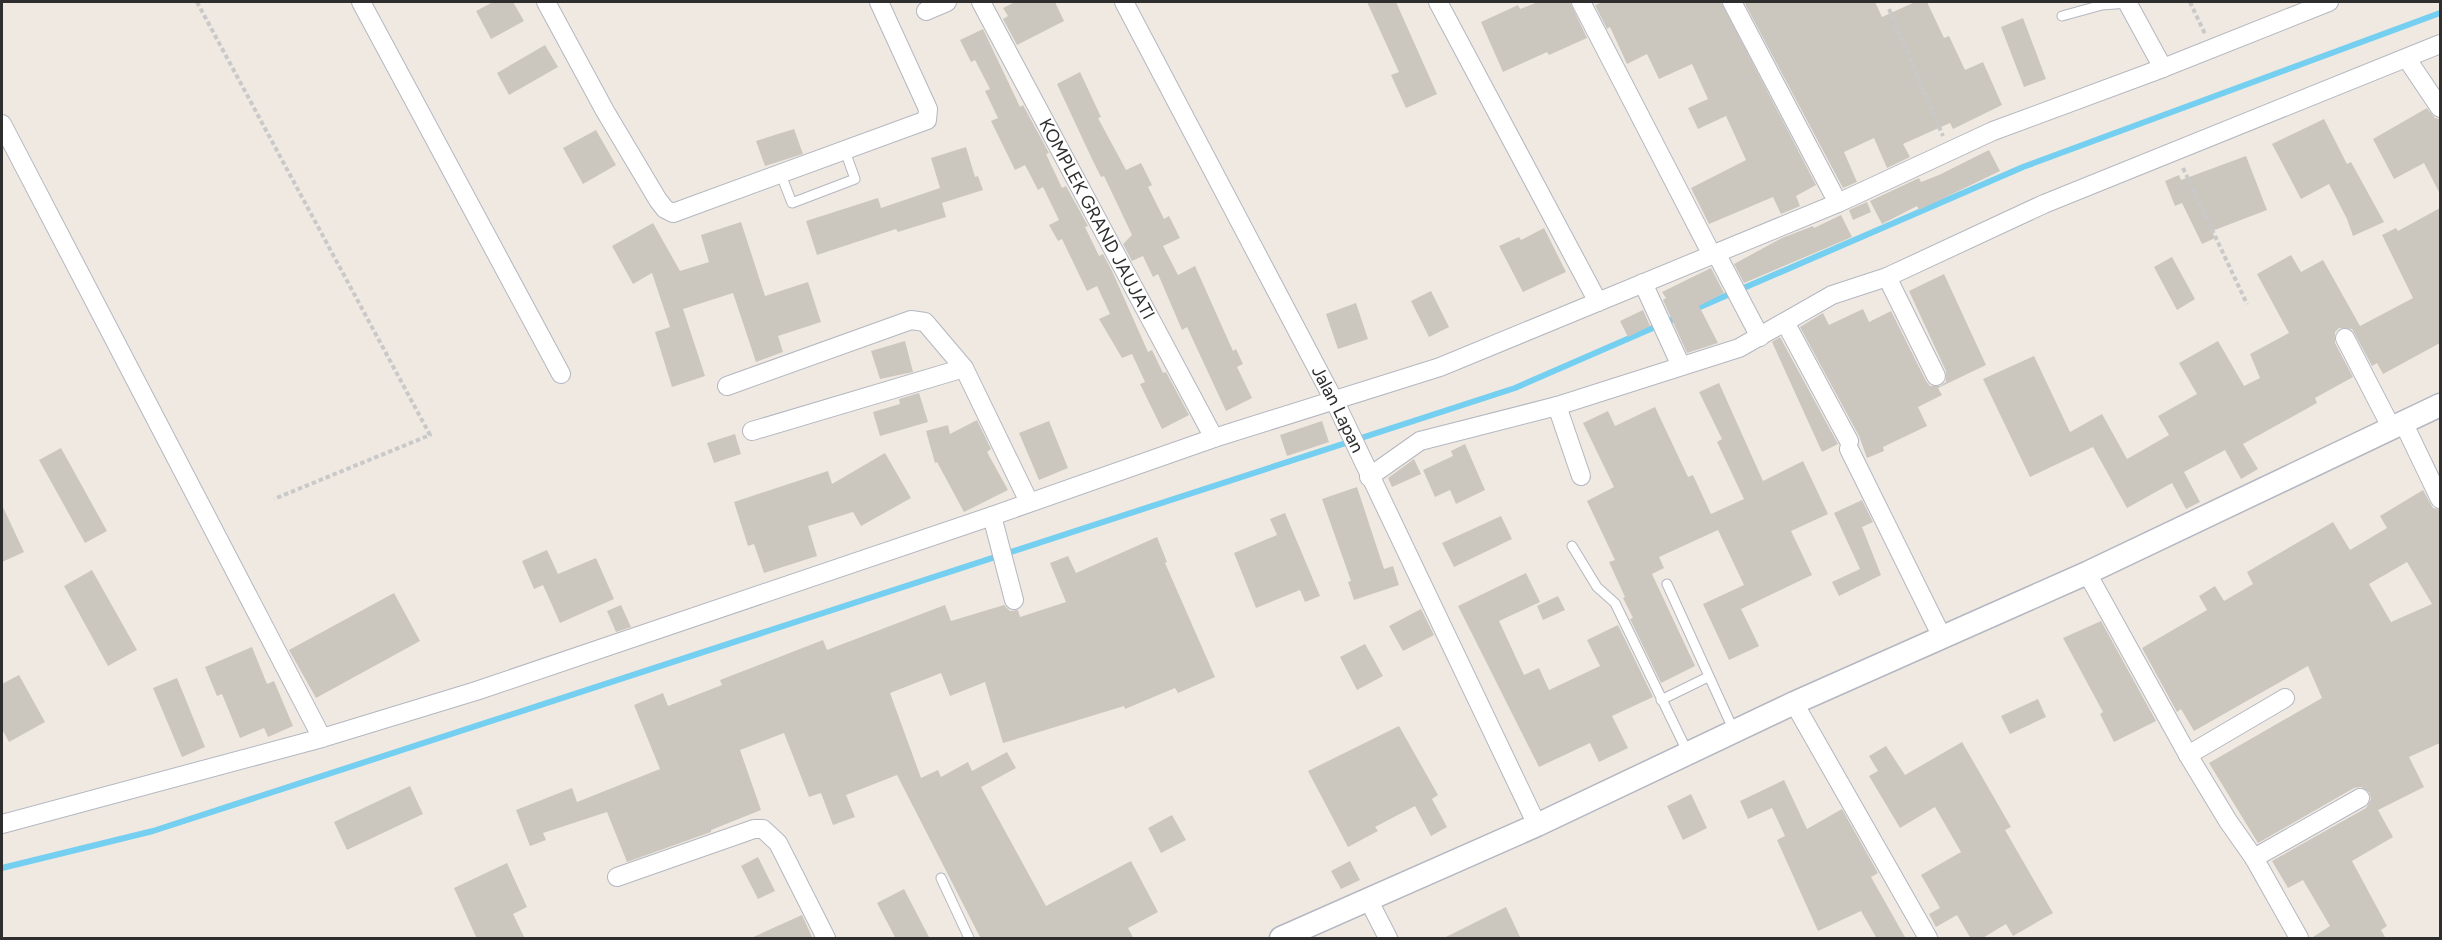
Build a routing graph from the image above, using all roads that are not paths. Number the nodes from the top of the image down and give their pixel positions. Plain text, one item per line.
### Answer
1 (360, 2) edge
2 (546, 2) edge
3 (879, 2) edge
4 (947, 2) edge
5 (981, 2) edge
6 (1124, 2) edge
7 (1438, 2) edge
8 (1581, 2) edge
9 (1732, 2) edge
10 (2128, 2) edge
11 (2329, 2) edge
12 (926, 11) dead end
13 (2062, 16) dead end
14 (2440, 44) edge
15 (2407, 59) junction
16 (2163, 68) junction
17 (2440, 108) edge
18 (2, 124) edge
19 (845, 151) junction
20 (780, 175) junction
21 (1838, 203) junction
22 (1714, 254) junction
23 (1887, 277) junction
24 (1643, 283) junction
25 (1598, 302) junction
26 (1785, 322) junction
27 (1756, 330) junction
28 (2345, 338) dead end
29 (1679, 361) junction
30 (964, 368) junction
31 (561, 374) dead end
32 (1936, 376) dead end
33 (727, 386) dead end
34 (1335, 404) junction
35 (2440, 405) edge
36 (1557, 406) junction
37 (2397, 425) junction
38 (752, 431) dead end
39 (1214, 438) junction
40 (1365, 469) junction
41 (1581, 476) dead end
42 (2440, 500) edge
43 (1029, 502) junction
44 (992, 516) junction
45 (1572, 546) dead end
46 (2087, 573) junction
47 (1667, 584) dead end
48 (1014, 600) dead end
49 (1942, 637) junction
50 (1708, 677) junction
51 (2284, 698) dead end
52 (1661, 700) junction
53 (1794, 703) junction
54 (1734, 731) junction
55 (322, 738) junction
56 (1688, 753) junction
57 (2188, 755) junction
58 (2360, 798) dead end
59 (2, 824) edge
60 (1538, 825) junction
61 (2254, 858) junction
62 (617, 877) dead end
63 (942, 878) dead end
64 (1369, 902) junction
65 (826, 939) edge
66 (969, 939) edge
67 (1281, 939) edge
68 (1388, 939) edge
69 (1928, 939) edge
70 (2299, 939) edge

1 - 31 street
2 - 20 street
3 - 19 street
4 - 12 street
5 - 39 street, KOMPLEK GRAND JAUJATI
6 - 34 street, Jalan Lapan
7 - 25 street
8 - 22 street
9 - 21 street
10 - 13 lane
10 - 16 street
11 - 16 street
14 - 15 street
15 - 17 street
15 - 23 street
16 - 21 street
18 - 55 street
19 - 20 street
19 - 20 lane
21 - 22 street
22 - 24 street
22 - 27 street
23 - 26 street
23 - 32 street
24 - 25 street
24 - 29 street
25 - 34 street
26 - 27 street
26 - 49 street
27 - 29 street
28 - 37 street
29 - 36 street
30 - 33 street
30 - 38 street
30 - 43 street
34 - 39 street
34 - 40 street, Jalan Lapan
35 - 37 street
36 - 40 street
36 - 41 street
37 - 42 street
37 - 46 street
39 - 43 street
40 - 60 street, Jalan Lapan
43 - 44 street
44 - 48 street
44 - 55 street
45 - 52 lane
46 - 49 street
46 - 57 street
47 - 50 lane
49 - 53 street
50 - 52 lane
50 - 54 lane
51 - 57 street
52 - 56 lane
53 - 54 street
53 - 69 street
54 - 56 street
55 - 59 street
56 - 60 street
57 - 61 street
58 - 61 street
60 - 64 street
61 - 70 street
62 - 65 street
63 - 66 lane
64 - 67 street
64 - 68 street

